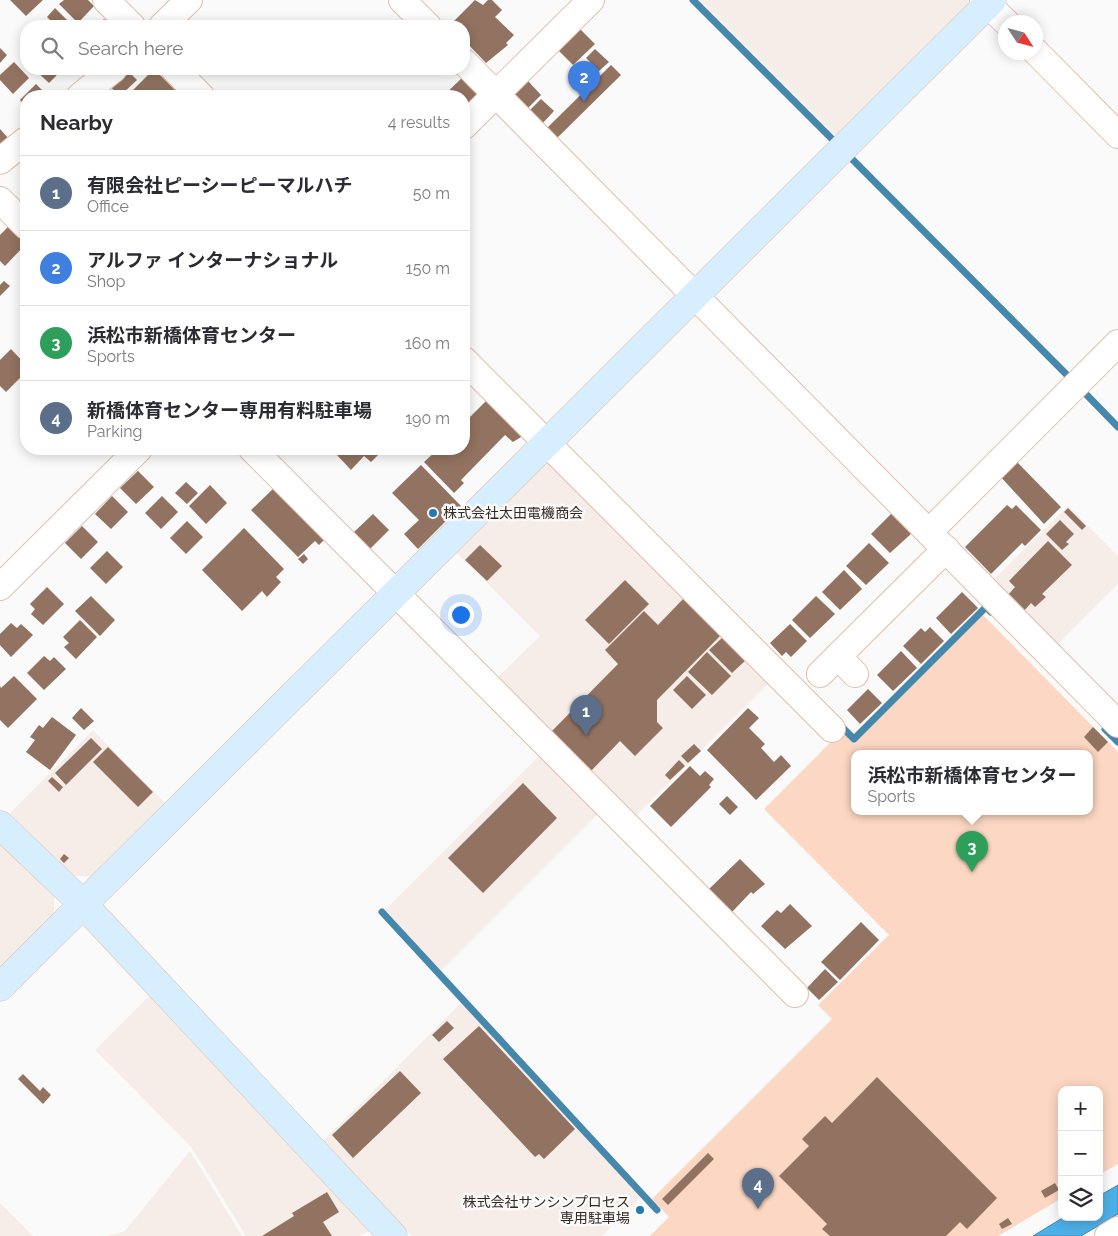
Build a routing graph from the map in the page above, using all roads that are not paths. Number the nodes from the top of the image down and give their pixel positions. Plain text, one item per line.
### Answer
1 (106, 0) edge
2 (189, 0) edge
3 (402, 0) edge
4 (591, 0) edge
5 (992, 7) edge
6 (126, 20) edge
7 (168, 20) edge
8 (422, 20) edge
9 (1043, 59) edge
10 (470, 68) edge
11 (106, 75) edge
12 (180, 75) edge
13 (88, 90) edge
14 (196, 90) edge
15 (496, 94) junction
16 (470, 120) edge
17 (1118, 135) edge
18 (20, 145) edge
19 (0, 161) edge
20 (0, 200) edge
21 (20, 220) edge
22 (696, 295) junction
23 (1118, 343) edge
24 (470, 366) edge
25 (547, 443) junction
26 (133, 455) edge
27 (258, 455) edge
28 (938, 541) junction
29 (0, 587) edge
30 (396, 593) junction
31 (838, 668) dead end
32 (1118, 724) edge
33 (832, 729) dead end
34 (0, 825) edge
35 (83, 904) junction
36 (0, 987) edge
37 (795, 994) dead end
38 (1118, 1230) edge
39 (393, 1236) edge
40 (1108, 1236) edge

1 - 6 street
2 - 7 street
3 - 8 street
4 - 15 street
5 - 22 street
9 - 17 street
10 - 15 street
11 - 13 street
12 - 14 street
15 - 16 street
15 - 22 street
18 - 19 street
20 - 21 street
22 - 25 street
22 - 28 street
23 - 28 street
24 - 25 street
25 - 30 street
25 - 33 street
26 - 29 street
27 - 30 street
28 - 31 street
28 - 32 street
30 - 35 street
30 - 37 street
34 - 35 street
35 - 36 street
35 - 39 street
38 - 40 street

